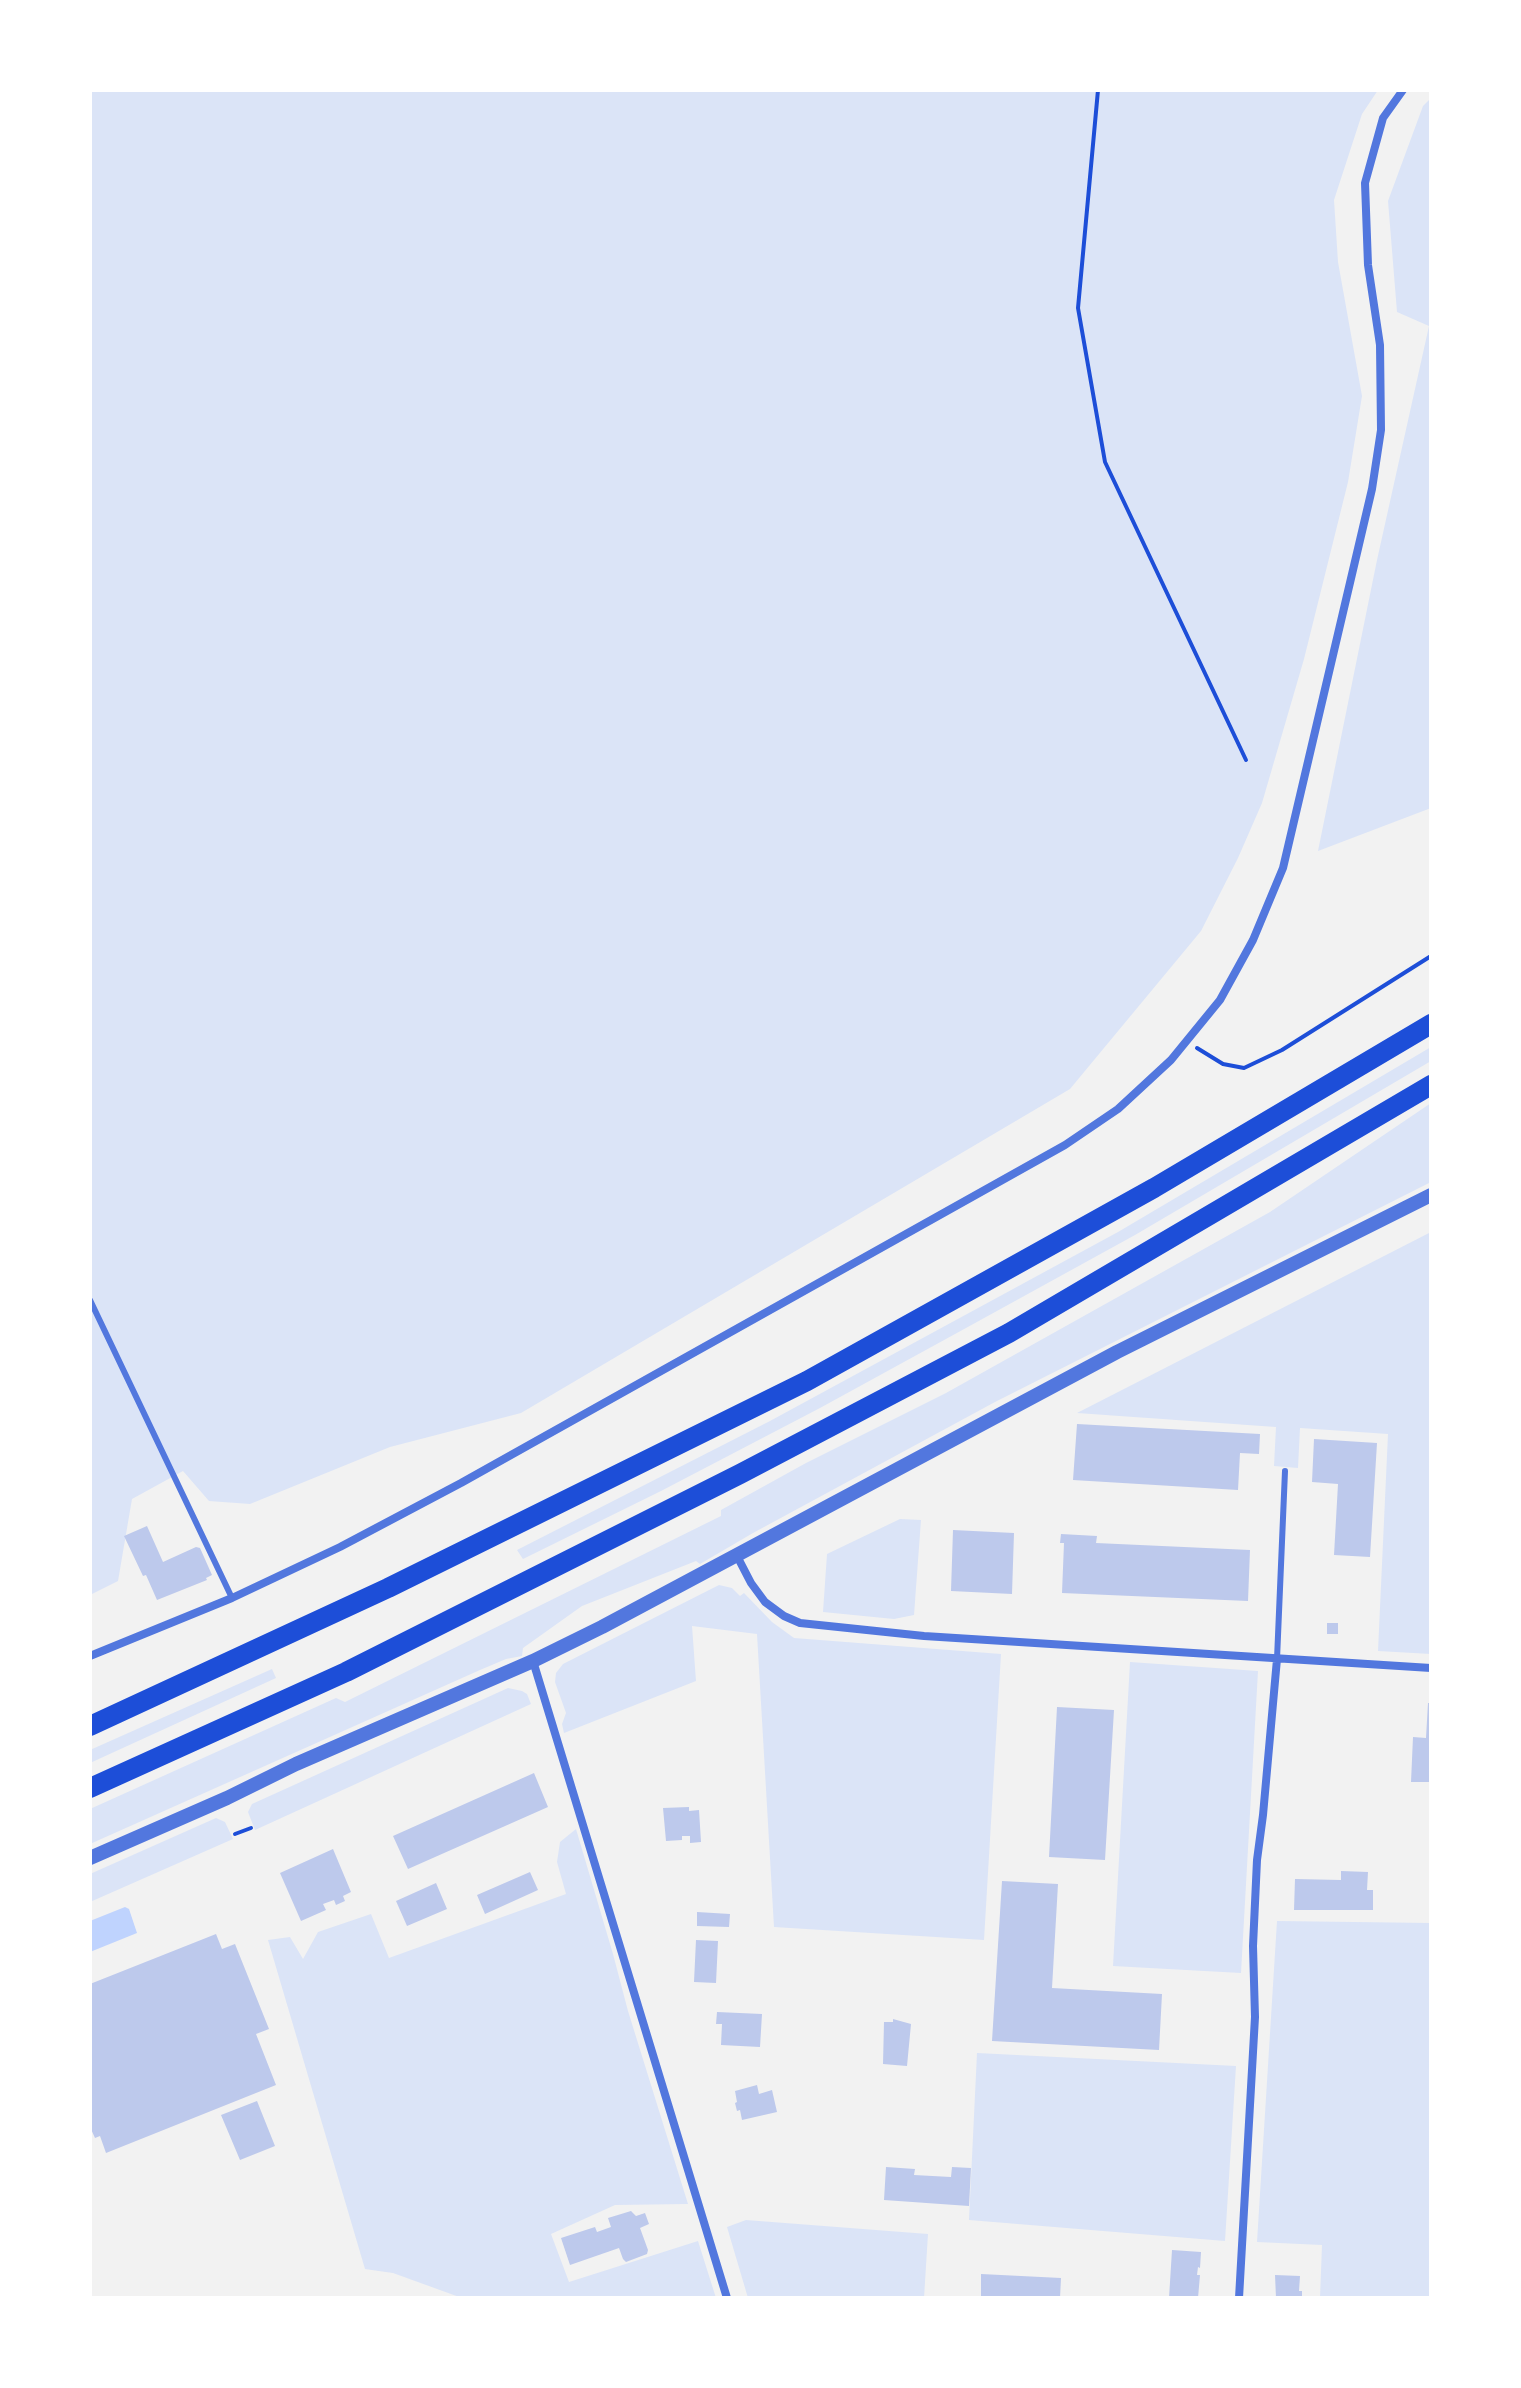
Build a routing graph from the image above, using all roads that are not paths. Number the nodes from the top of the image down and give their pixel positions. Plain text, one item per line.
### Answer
1 (1403, 90) edge
2 (1431, 1024) edge
3 (1431, 1085) edge
4 (1431, 1195) edge
5 (90, 1300) edge
6 (1285, 1471) dead end
7 (737, 1556) junction
8 (232, 1598) junction
9 (90, 1656) edge
10 (1277, 1659) junction
11 (533, 1661) junction
12 (1431, 1668) edge
13 (90, 1726) edge
14 (90, 1788) edge
15 (90, 1858) edge
16 (727, 2298) edge
17 (1239, 2298) edge

1 - 8 street
2 - 13 highway
3 - 14 highway
4 - 7 street
5 - 8 lane
6 - 10 lane
7 - 10 street
7 - 11 street
8 - 9 street
10 - 12 street
10 - 17 street
11 - 15 street
11 - 16 street

